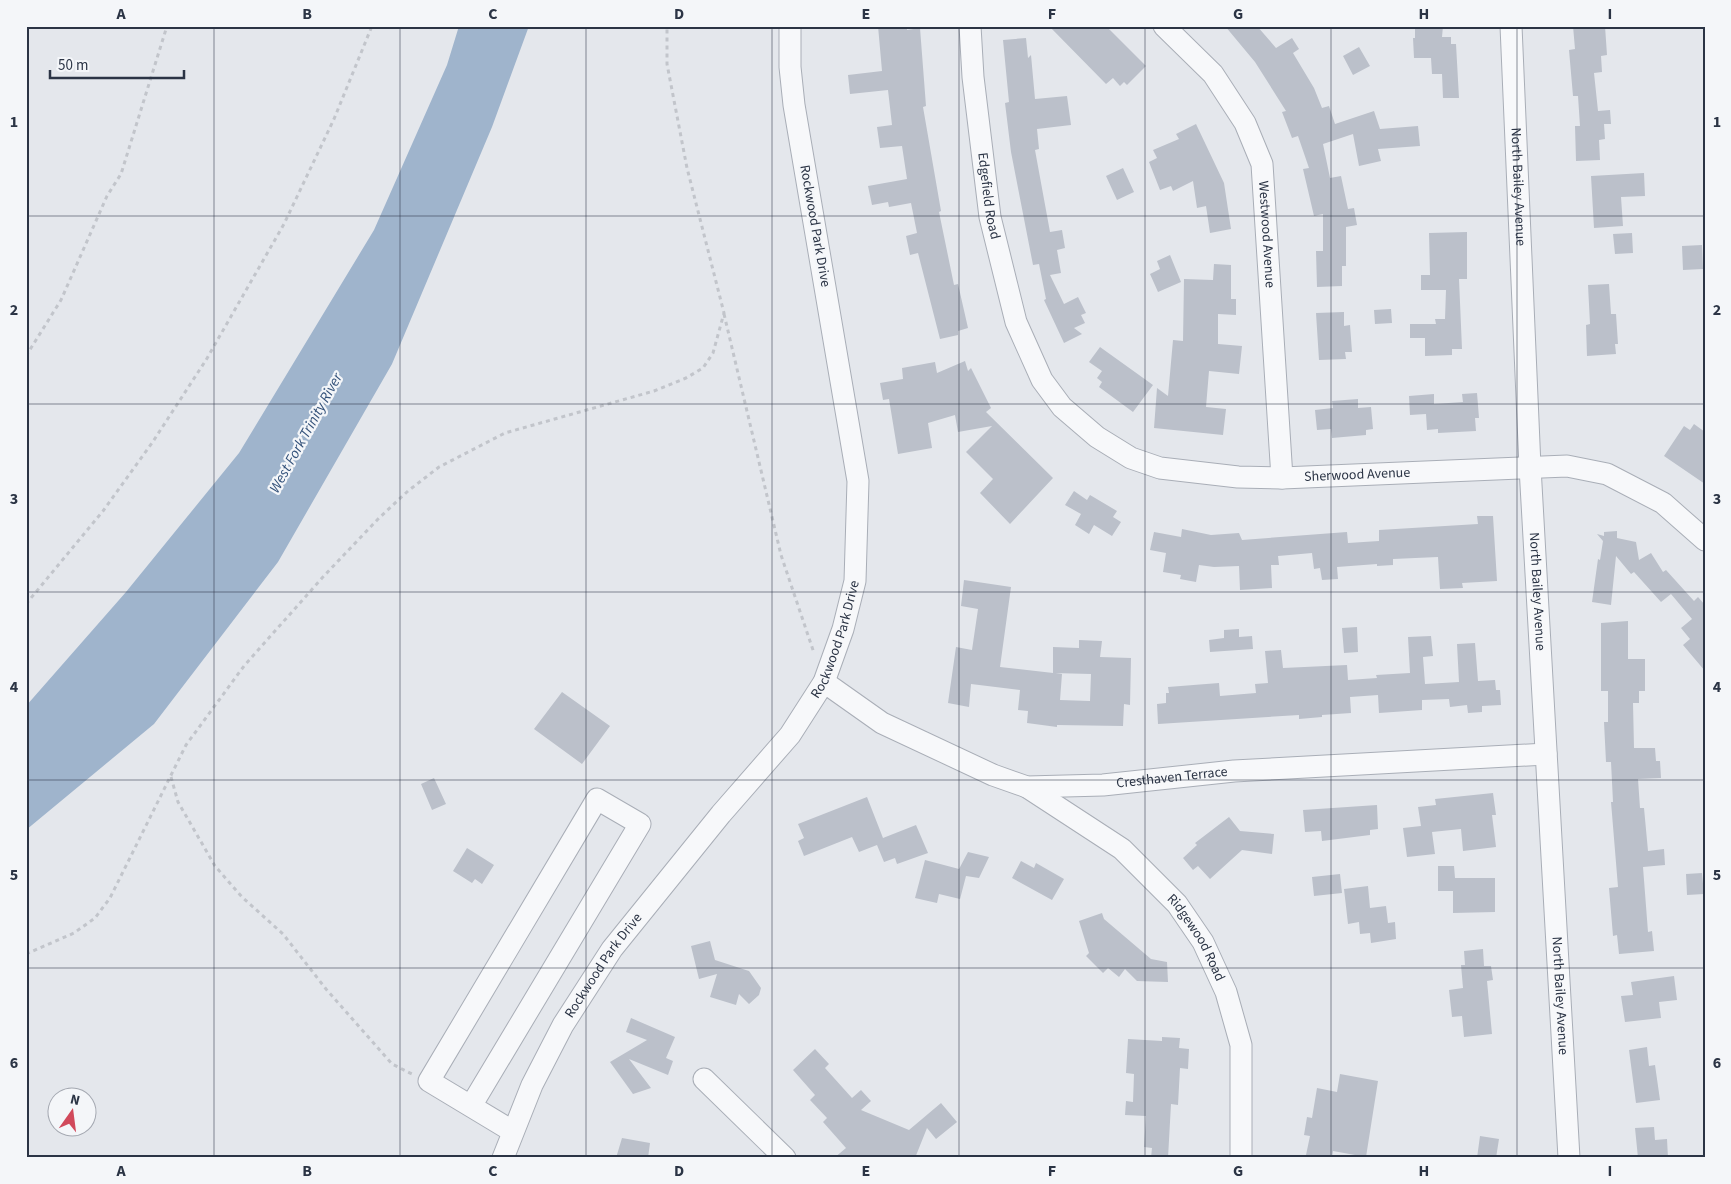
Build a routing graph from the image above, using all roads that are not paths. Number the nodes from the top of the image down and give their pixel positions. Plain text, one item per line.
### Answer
1 (790, 26) edge
2 (970, 26) edge
3 (1164, 26) edge
4 (1511, 26) edge
5 (1032, 361) joint
6 (1530, 467) junction
7 (1282, 478) junction
8 (1705, 540) edge
9 (824, 682) junction
10 (1546, 754) junction
11 (1027, 787) junction
12 (704, 1079) dead end
13 (472, 1106) junction
14 (512, 1131) junction
15 (503, 1158) edge
16 (784, 1158) edge
17 (1241, 1158) edge
18 (1569, 1158) edge

1 - 9 street, Rockwood Park Drive
2 - 5 street, Edgefield Road
3 - 7 street, Westwood Avenue
4 - 6 street, North Bailey Avenue
5 - 7 street, Sherwood Avenue
6 - 7 street, Sherwood Avenue
6 - 8 street, Sherwood Avenue
6 - 10 street, North Bailey Avenue
9 - 11 street, Cresthaven Terrace
9 - 14 street, Rockwood Park Drive
10 - 11 street, Cresthaven Terrace
10 - 18 street, North Bailey Avenue
11 - 17 street, Ridgewood Road
12 - 16 street
13 - 13 street
13 - 14 street
14 - 15 street, Rockwood Park Drive

